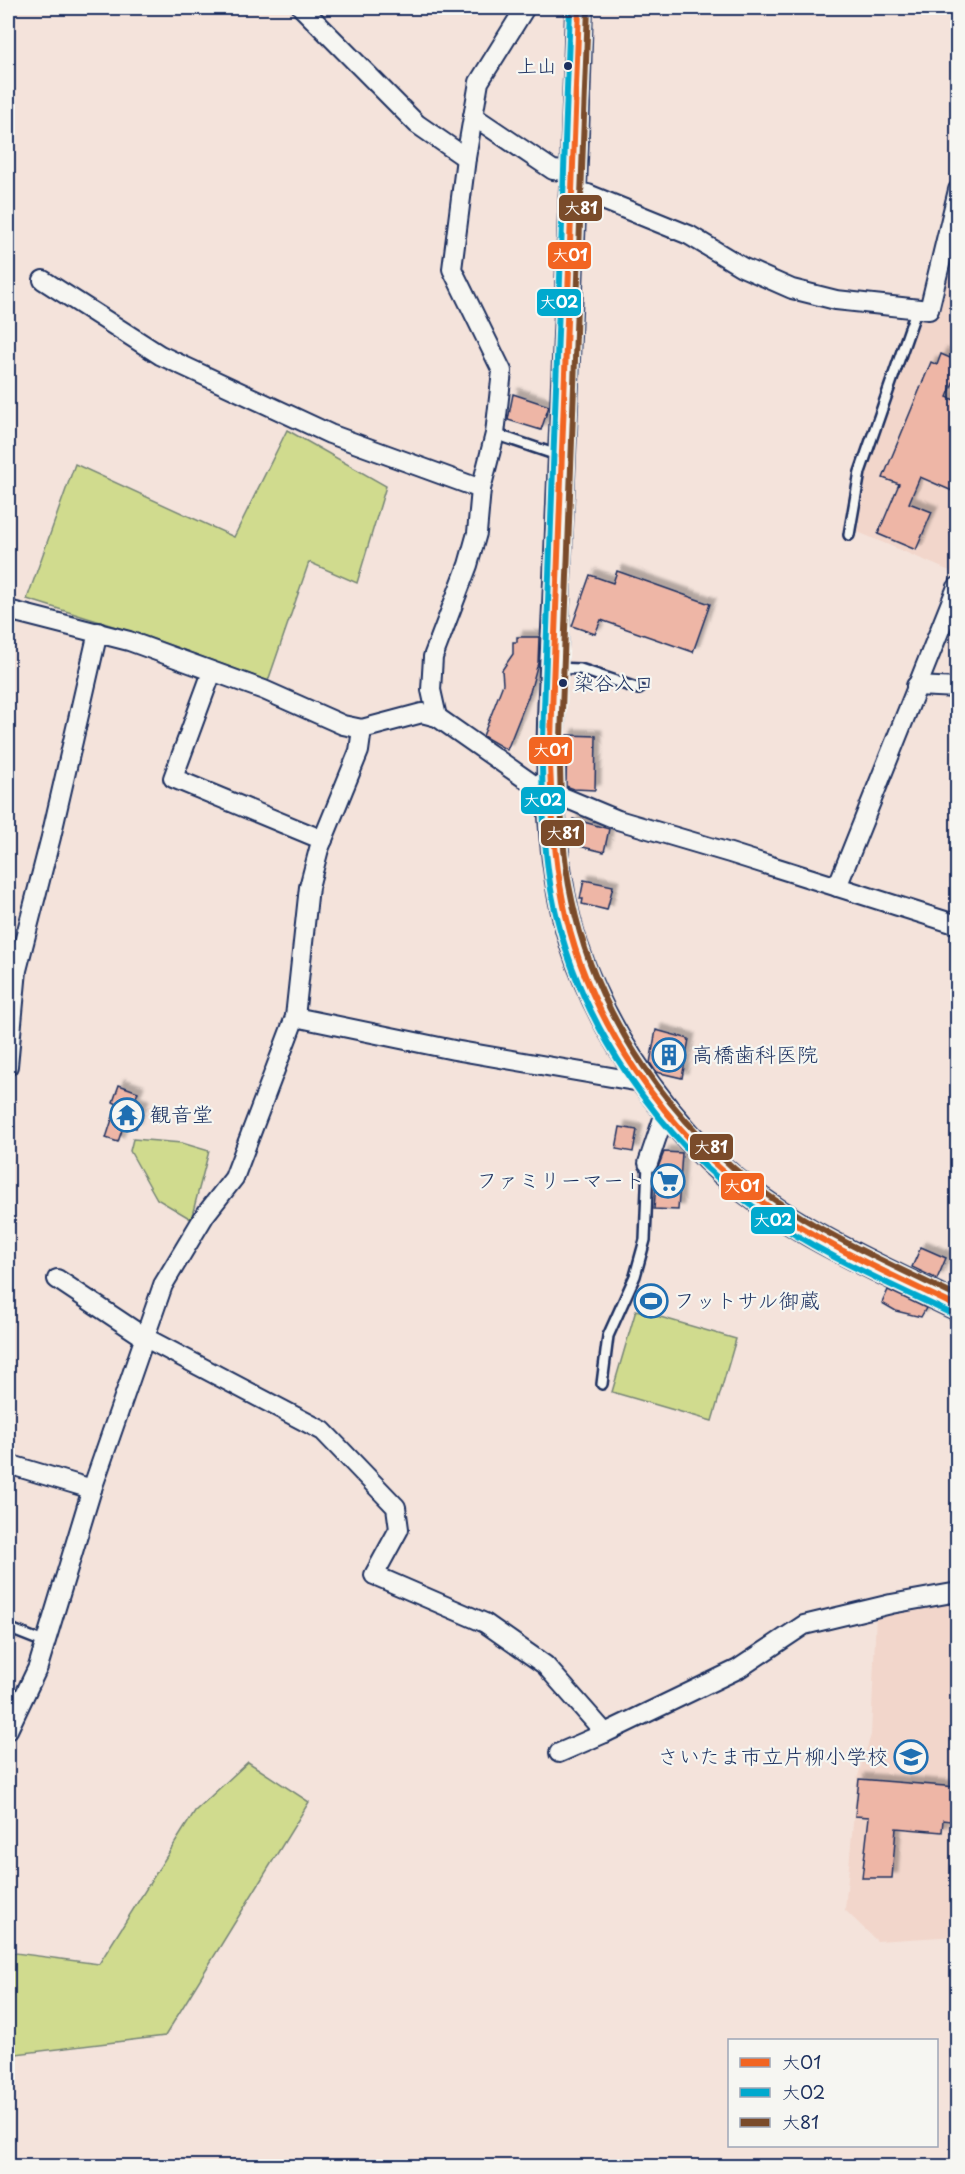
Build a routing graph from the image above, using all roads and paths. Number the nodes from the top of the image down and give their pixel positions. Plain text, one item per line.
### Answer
1 (302, 8) edge
2 (525, 8) edge
3 (579, 8) edge
4 (473, 116) junction
5 (466, 158) junction
6 (575, 182) junction
7 (957, 190) edge
8 (43, 280) dead end
9 (917, 308) junction
10 (495, 434) junction
11 (562, 457) junction
12 (481, 489) junction
13 (849, 535) dead end
14 (957, 587) edge
15 (8, 610) edge
16 (98, 632) junction
17 (554, 668) junction
18 (212, 672) junction
19 (916, 686) junction
20 (957, 688) edge
21 (639, 689) dead end
22 (437, 717) junction
23 (362, 729) junction
24 (551, 792) junction
25 (323, 840) junction
26 (837, 887) junction
27 (957, 926) edge
28 (12, 969) edge
29 (295, 1017) junction
30 (8, 1066) edge
31 (646, 1083) junction
32 (666, 1110) junction
33 (648, 1163) joint
34 (57, 1279) dead end
35 (957, 1307) edge
36 (144, 1337) junction
37 (602, 1384) dead end
38 (8, 1464) edge
39 (92, 1489) junction
40 (957, 1592) edge
41 (8, 1628) edge
42 (46, 1643) junction
43 (8, 1730) edge
44 (605, 1732) junction
45 (559, 1753) dead end

1 - 5 street
2 - 4 street
3 - 6 main road
4 - 5 street
4 - 6 street
5 - 10 street
6 - 9 street
6 - 11 main road
7 - 9 street
8 - 12 street
9 - 13 lane
10 - 11 lane
10 - 12 street
11 - 17 main road
12 - 22 street
14 - 19 street
15 - 16 street
16 - 18 street
16 - 28 street
17 - 21 lane
17 - 24 main road
18 - 23 street
18 - 25 street
19 - 20 street
19 - 26 street
22 - 23 street
22 - 24 street
23 - 25 street
24 - 26 street
24 - 31 main road
25 - 29 street
26 - 27 street
28 - 30 street
29 - 31 street
29 - 36 street
31 - 32 main road
32 - 33 street
32 - 35 main road
33 - 37 lane
34 - 36 street
36 - 39 street
36 - 44 street
38 - 39 street
39 - 42 street
40 - 44 street
41 - 42 lane
42 - 43 street
44 - 45 street

